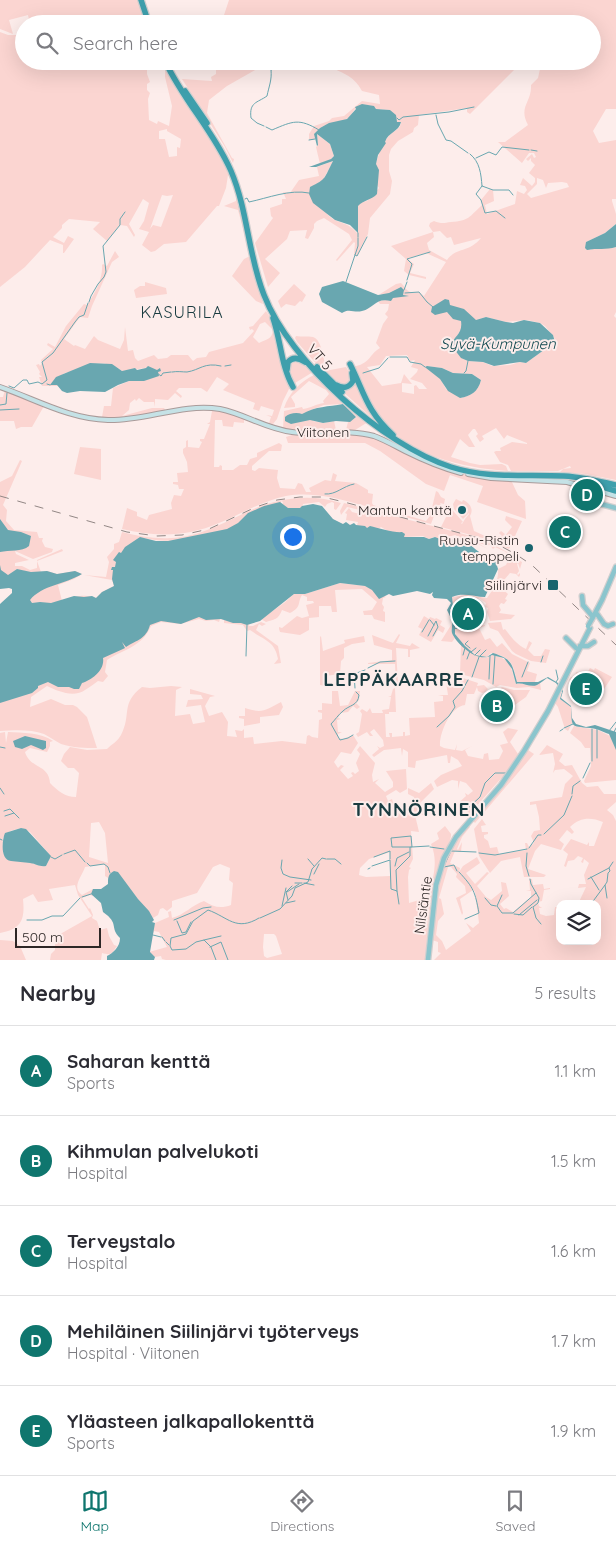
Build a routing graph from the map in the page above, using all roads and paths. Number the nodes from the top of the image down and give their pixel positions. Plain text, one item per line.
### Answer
1 (142, 0) edge
2 (147, 15) edge
3 (170, 70) edge
4 (254, 254) junction
5 (269, 307) junction
6 (314, 370) junction
7 (325, 376) junction
8 (0, 386) edge
9 (373, 420) junction
10 (565, 476) junction
11 (616, 484) edge
12 (600, 491) junction
13 (616, 491) edge
14 (616, 496) edge
15 (596, 503) joint
16 (616, 508) edge
17 (616, 567) edge
18 (616, 574) edge
19 (583, 598) dead end
20 (603, 601) junction
21 (595, 615) junction
22 (613, 624) dead end
23 (566, 638) dead end
24 (594, 642) dead end
25 (579, 645) junction
26 (428, 960) edge

1 - 2 highway
3 - 4 highway, VT 5
4 - 5 highway, VT 5
4 - 7 highway, VT 5
5 - 6 highway, VT 5
5 - 6 highway
6 - 9 highway, VT 5
7 - 9 highway, VT 5
7 - 9 highway
8 - 12 main road, Viitonen
9 - 10 highway, VT 5
9 - 11 highway, VT 5
10 - 11 highway, VT 5
10 - 13 highway
12 - 14 main road, Viitonen
12 - 15 main road
15 - 16 main road
17 - 20 main road, Nilsiäntie
18 - 20 main road, Nilsiäntie
19 - 21 main road
20 - 21 main road, Nilsiäntie
21 - 22 main road
21 - 25 main road, Nilsiäntie, bridge
23 - 25 main road
24 - 25 main road
25 - 26 main road, Nilsiäntie

